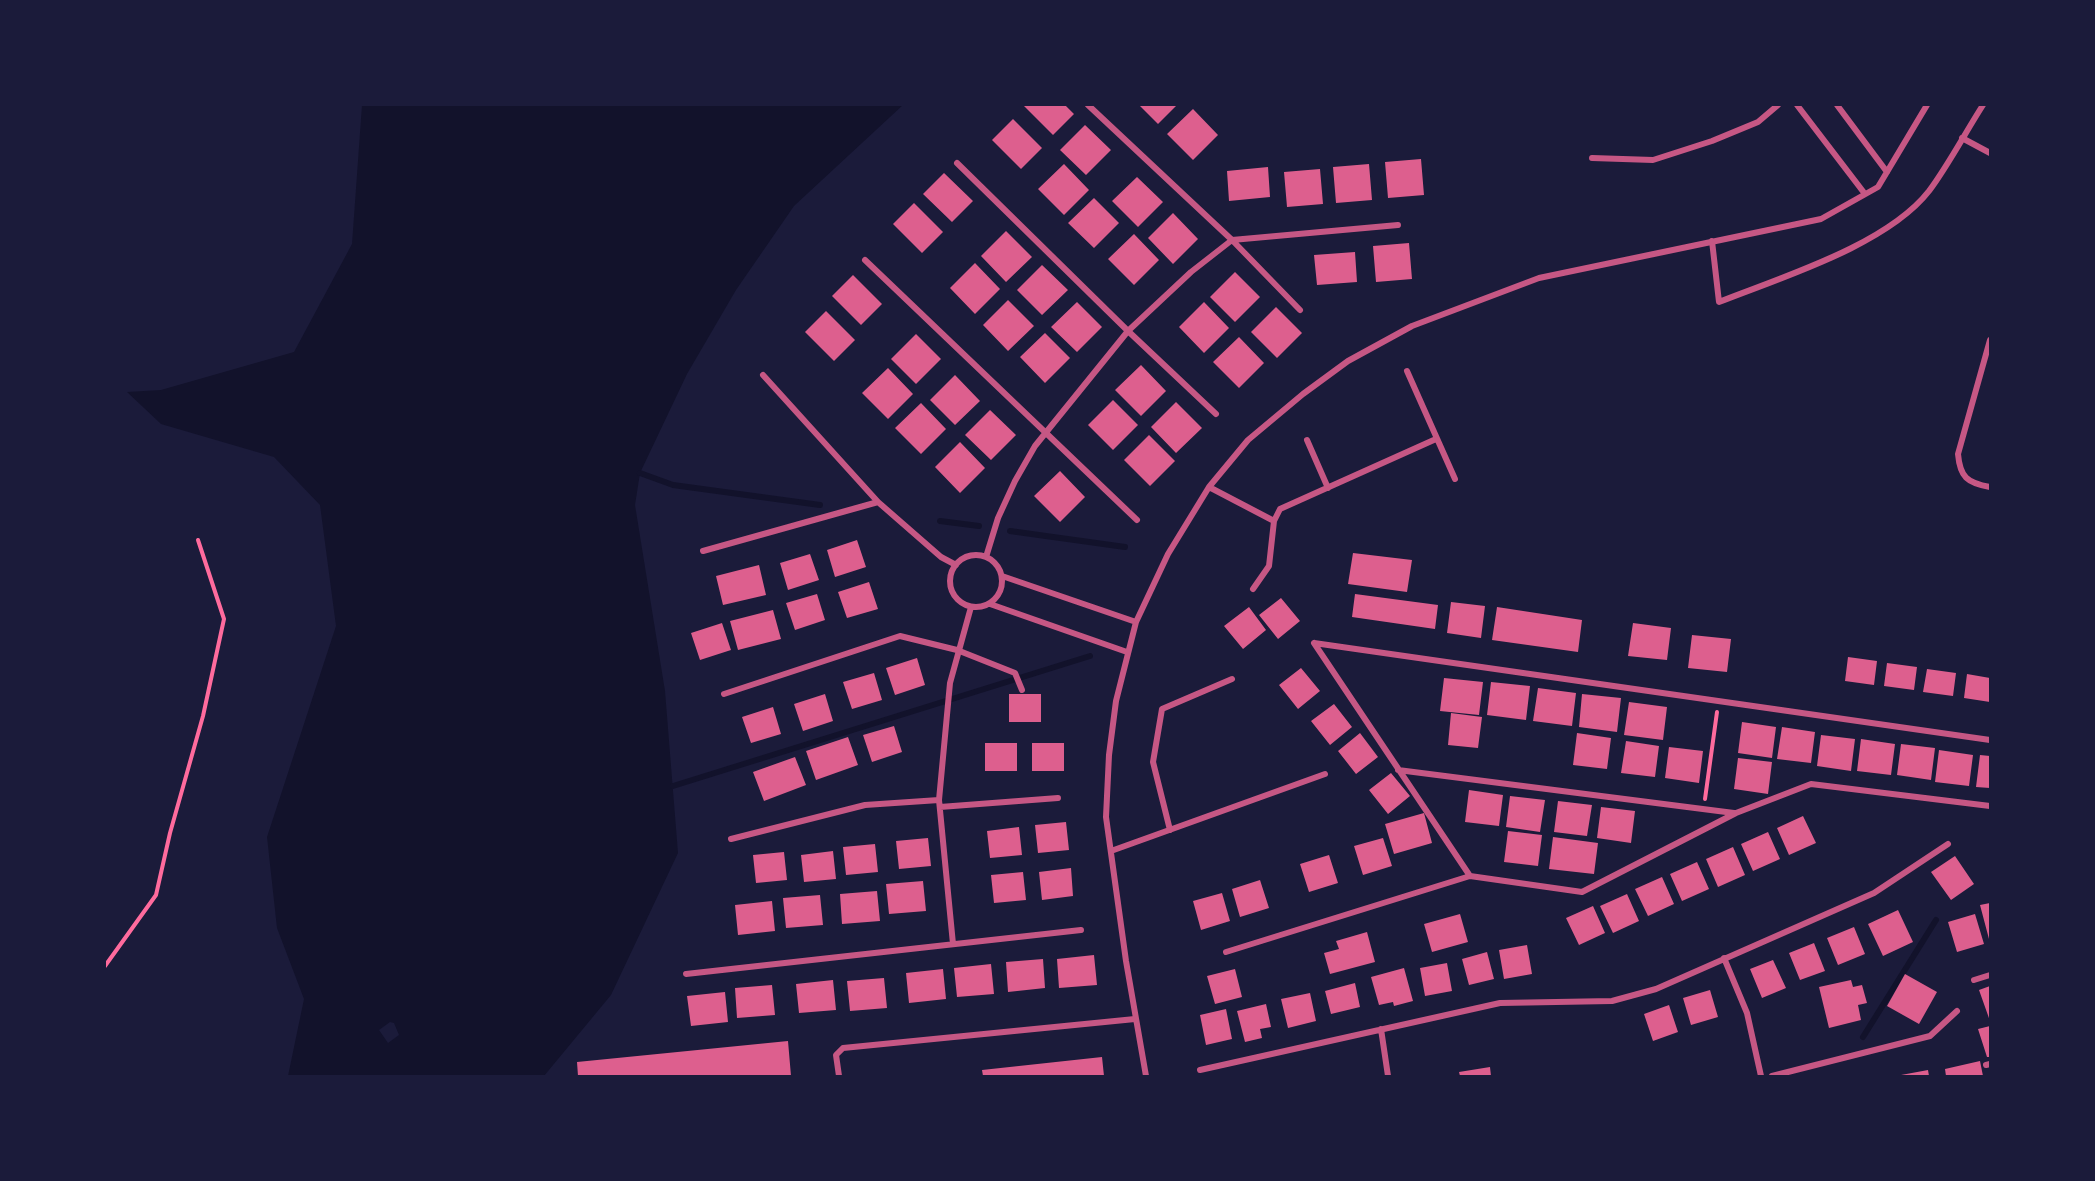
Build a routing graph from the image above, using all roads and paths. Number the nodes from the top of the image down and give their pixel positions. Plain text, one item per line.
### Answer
1 (1088, 105) edge
2 (1778, 105) edge
3 (1797, 105) edge
4 (1837, 105) edge
5 (1927, 105) edge
6 (1983, 105) edge
7 (1962, 138) junction
8 (1990, 153) edge
9 (1592, 158) dead end
10 (957, 163) dead end
11 (1887, 172) junction
12 (1865, 194) junction
13 (1398, 225) dead end
14 (1232, 240) junction
15 (1712, 242) junction
16 (865, 260) dead end
17 (1300, 310) dead end
18 (1128, 331) junction
19 (1990, 340) edge
20 (1407, 371) dead end
21 (763, 375) dead end
22 (1216, 414) dead end
23 (1046, 434) junction
24 (1436, 439) junction
25 (1307, 440) dead end
26 (1455, 479) dead end
27 (1990, 487) edge
28 (1209, 488) junction
29 (1328, 488) junction
30 (878, 502) junction
31 (1137, 520) dead end
32 (1274, 521) junction
33 (198, 540) dead end
34 (703, 551) dead end
35 (986, 557) junction
36 (956, 565) junction
37 (1002, 576) junction
38 (1253, 589) dead end
39 (990, 603) junction
40 (971, 607) junction
41 (1136, 622) junction
42 (957, 650) junction
43 (1127, 652) junction
44 (1232, 679) dead end
45 (1020, 687) dead end
46 (724, 694) dead end
47 (1718, 701) junction
48 (1990, 740) edge
49 (1398, 770) junction
50 (1325, 774) dead end
51 (1058, 798) dead end
52 (939, 803) junction
53 (1990, 806) edge
54 (1703, 809) junction
55 (1736, 813) junction
56 (1170, 830) junction
57 (731, 839) dead end
58 (1948, 844) dead end
59 (1111, 851) junction
60 (1470, 876) junction
61 (1081, 930) dead end
62 (953, 944) junction
63 (1226, 952) dead end
64 (1724, 958) junction
65 (105, 966) edge
66 (686, 974) dead end
67 (1990, 975) edge
68 (1974, 980) dead end
69 (1957, 1011) dead end
70 (1135, 1019) junction
71 (1381, 1029) junction
72 (1200, 1070) dead end
73 (839, 1076) edge
74 (1146, 1076) edge
75 (1388, 1076) edge
76 (1761, 1076) edge
77 (1772, 1076) edge

1 - 14 street
2 - 9 street
3 - 12 street
4 - 11 street
5 - 11 street
6 - 7 street
7 - 8 street
7 - 15 street
10 - 18 street
11 - 12 street
12 - 15 street
13 - 14 street
14 - 17 street
14 - 18 street
15 - 28 street
16 - 23 street
18 - 22 street
18 - 23 street
19 - 27 street
20 - 24 street
21 - 30 street
23 - 31 street
23 - 35 street
24 - 26 street
24 - 29 street
25 - 29 street
28 - 32 street
28 - 41 street
29 - 32 street
30 - 34 street
30 - 36 street
32 - 38 street
33 - 65 path
35 - 36 street
35 - 37 street
36 - 40 street
37 - 39 street
37 - 41 street
39 - 40 street
39 - 43 street
40 - 42 street
41 - 43 street
42 - 45 street
42 - 46 street
42 - 52 street
43 - 59 street
44 - 56 street
47 - 48 street
47 - 49 street
47 - 54 path
49 - 54 street
49 - 60 street
50 - 56 street
51 - 52 street
52 - 57 street
52 - 62 street
53 - 55 street
54 - 55 street
55 - 60 street
56 - 59 street
58 - 64 street
59 - 70 street
60 - 63 street
61 - 62 street
62 - 66 street
64 - 71 street
64 - 76 street
67 - 68 street
69 - 77 street
70 - 73 street
70 - 74 street
71 - 72 street
71 - 75 street

